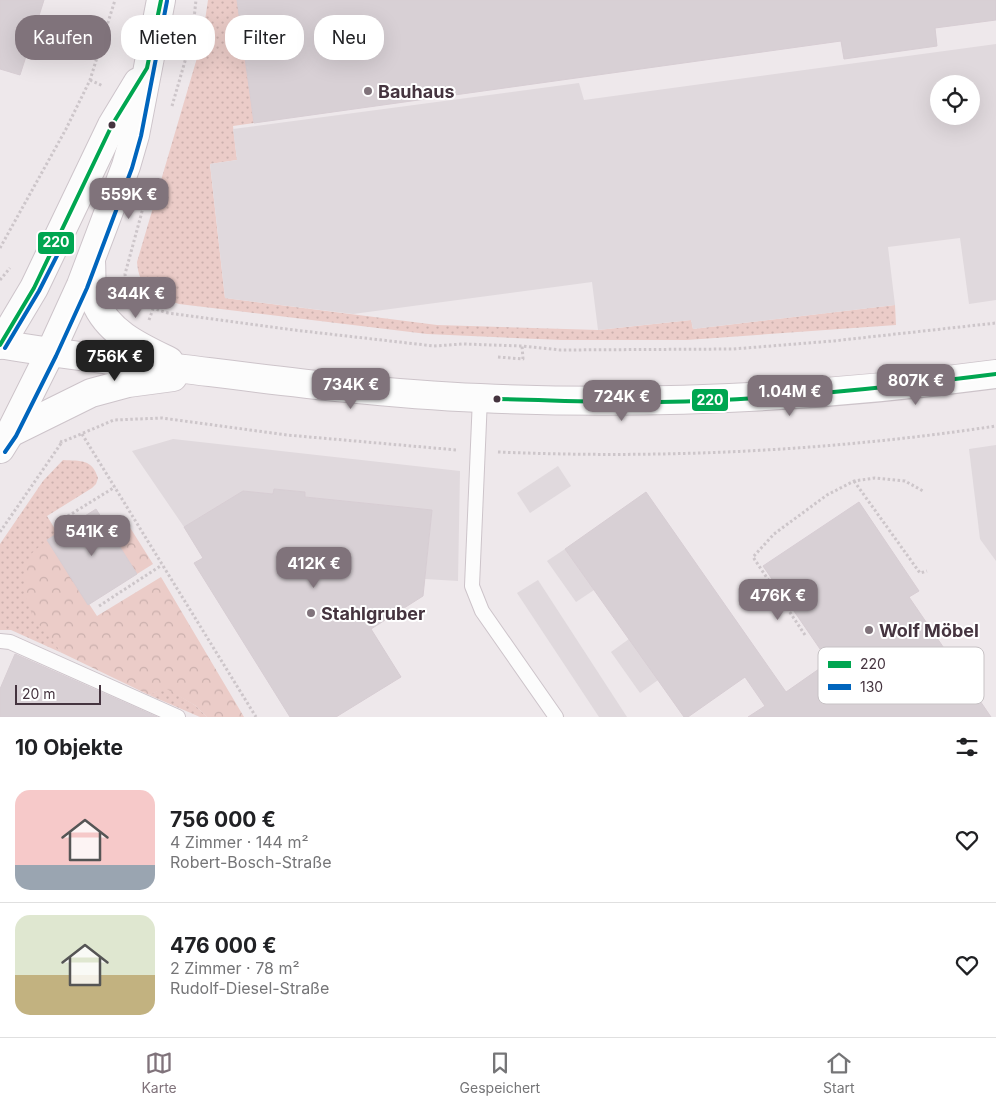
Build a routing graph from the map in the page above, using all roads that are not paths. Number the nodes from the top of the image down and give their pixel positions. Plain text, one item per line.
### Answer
1 (161, 0) edge
2 (147, 68) junction
3 (92, 273) junction
4 (0, 345) edge
5 (50, 353) junction
6 (198, 370) junction
7 (996, 374) edge
8 (480, 398) junction
9 (5, 441) edge
10 (0, 640) edge
11 (178, 717) edge
12 (556, 717) edge

1 - 2 street
2 - 3 street
2 - 4 street
3 - 5 street
3 - 6 street
4 - 5 street
5 - 6 street
5 - 9 street
6 - 8 street
6 - 9 street
7 - 8 street
8 - 12 lane
10 - 11 lane

